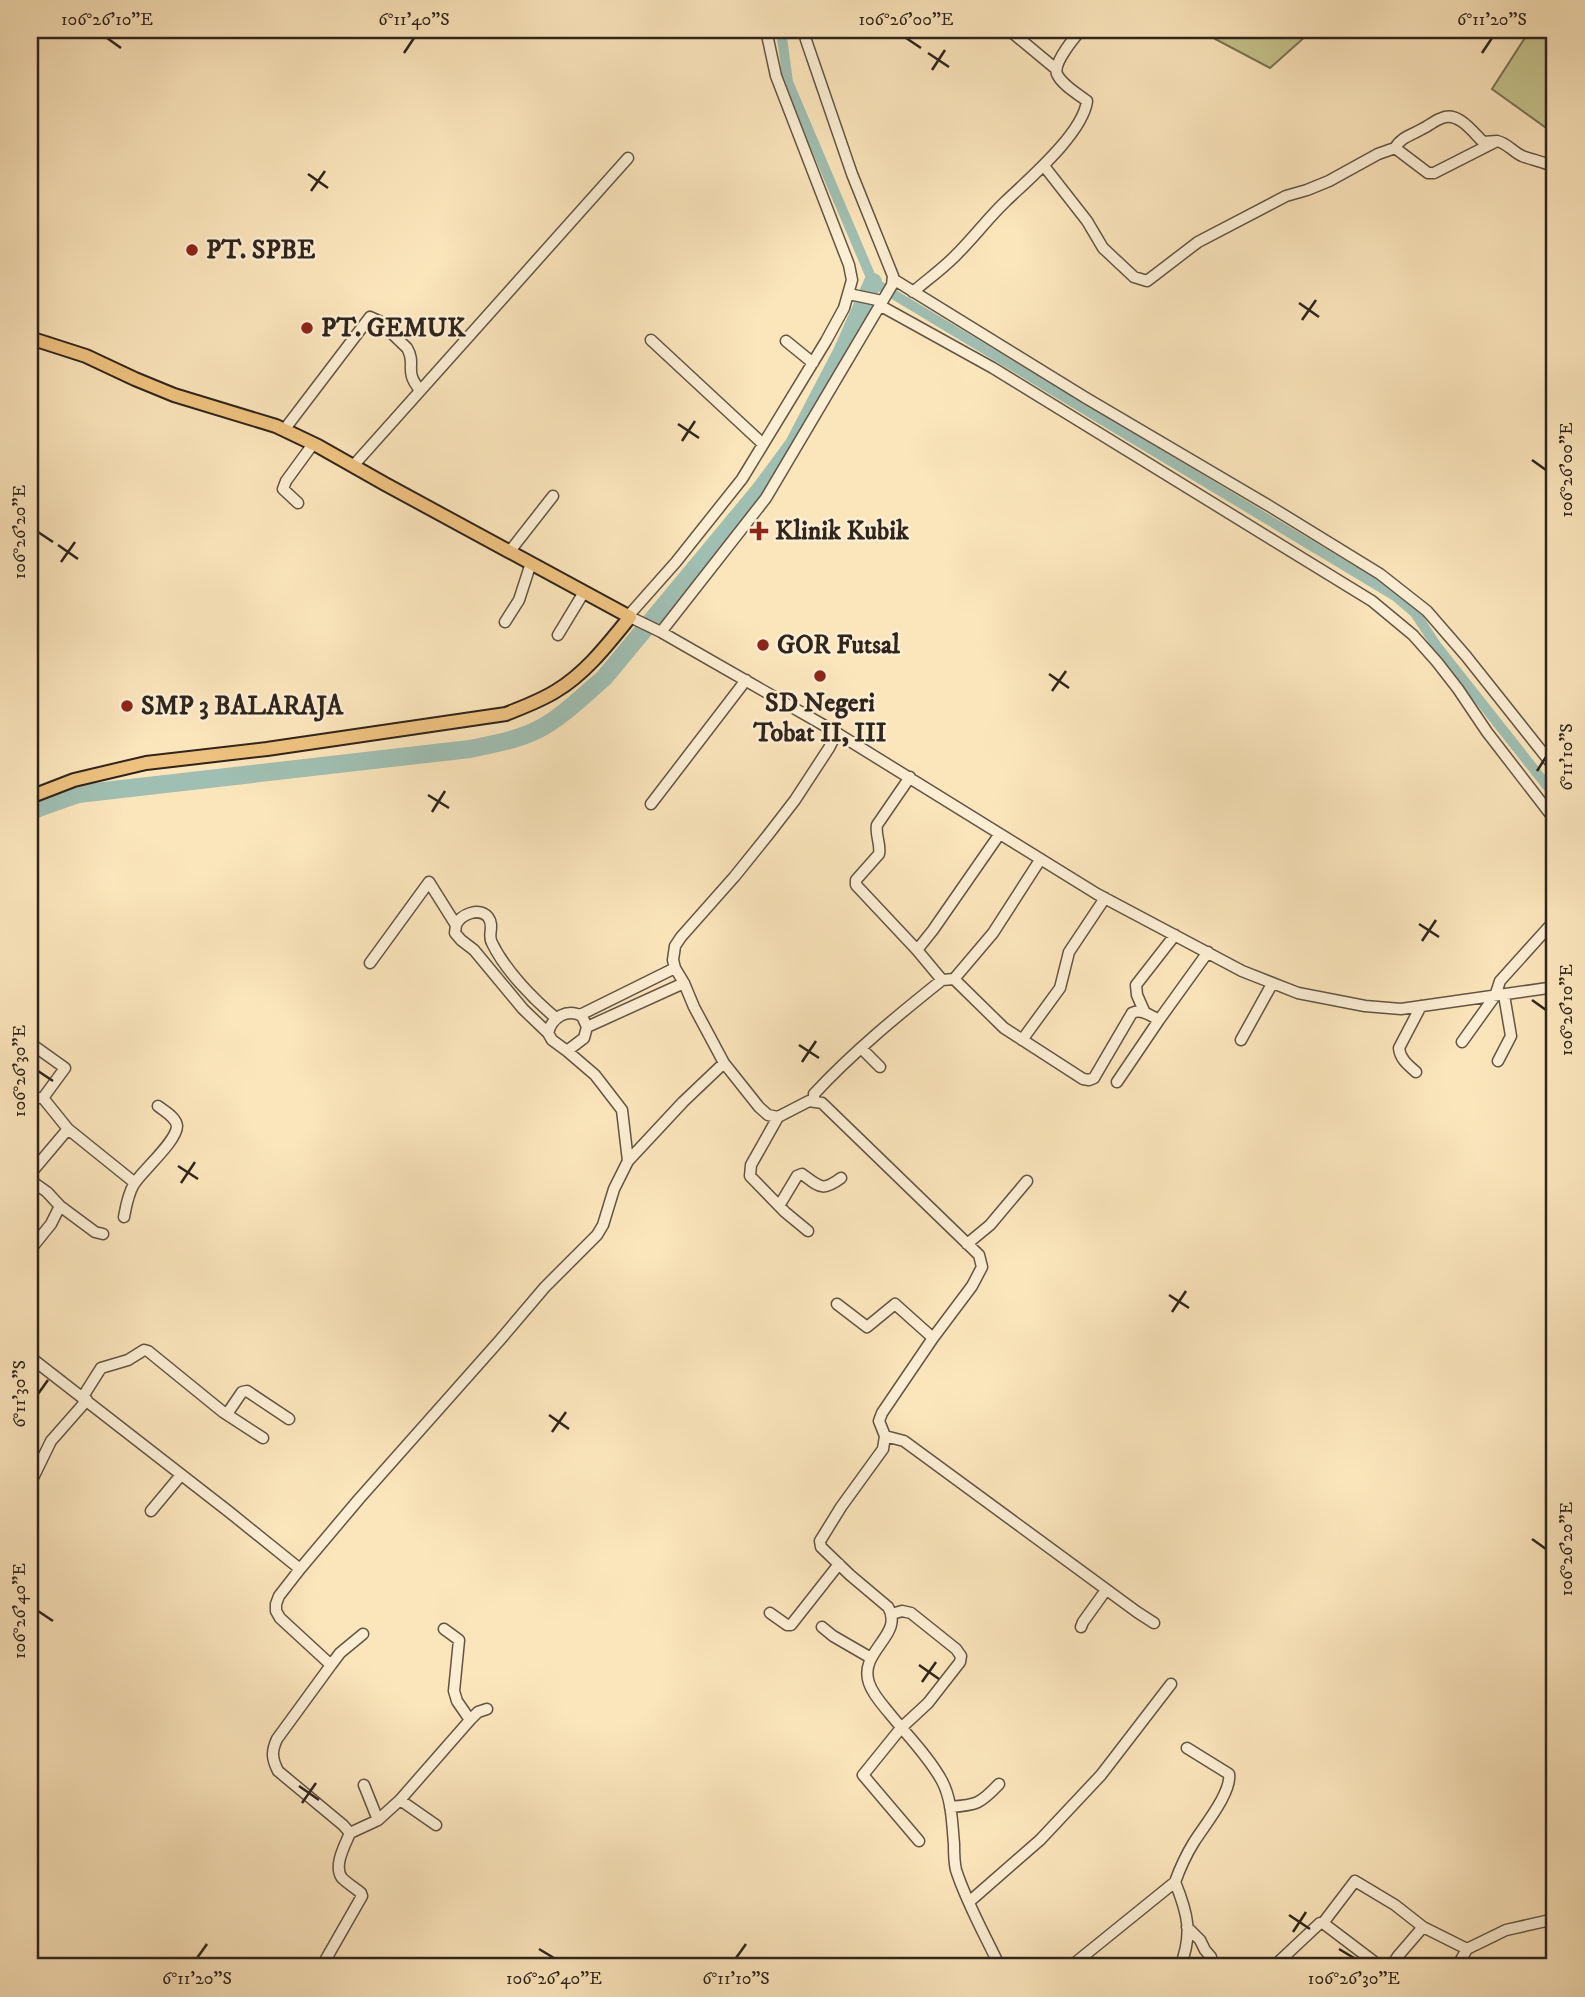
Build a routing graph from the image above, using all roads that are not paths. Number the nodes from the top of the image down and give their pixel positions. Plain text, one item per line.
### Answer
1 (766, 30) edge
2 (804, 30) edge
3 (1009, 30) edge
4 (1081, 30) edge
5 (1056, 69) junction
6 (1497, 141) junction
7 (1395, 148) junction
8 (628, 158) dead end
9 (1044, 166) junction
10 (1555, 167) edge
11 (892, 282) junction
12 (914, 292) junction
13 (853, 294) junction
14 (881, 301) junction
15 (30, 338) edge
16 (651, 340) dead end
17 (786, 341) dead end
18 (813, 363) junction
19 (420, 390) junction
20 (284, 430) junction
21 (313, 444) junction
22 (763, 444) junction
23 (353, 466) junction
24 (553, 496) dead end
25 (298, 503) dead end
26 (510, 551) junction
27 (531, 562) junction
28 (584, 592) junction
29 (631, 617) junction
30 (505, 622) dead end
31 (658, 630) junction
32 (558, 635) dead end
33 (746, 680) junction
34 (832, 730) junction
35 (1555, 768) edge
36 (910, 777) junction
37 (30, 797) edge
38 (651, 804) dead end
39 (1555, 820) edge
40 (999, 835) junction
41 (1040, 860) junction
42 (1105, 898) junction
43 (1555, 920) edge
44 (456, 925) junction
45 (1175, 935) junction
46 (489, 939) junction
47 (474, 950) junction
48 (917, 950) junction
49 (1208, 952) junction
50 (370, 963) dead end
51 (676, 968) junction
52 (954, 979) junction
53 (942, 980) junction
54 (684, 983) junction
55 (1272, 984) junction
56 (1555, 987) edge
57 (1499, 996) junction
58 (1421, 1006) junction
59 (1145, 1013) junction
60 (580, 1015) junction
61 (556, 1018) junction
62 (1159, 1020) junction
63 (587, 1027) junction
64 (548, 1033) junction
65 (1022, 1040) junction
66 (1241, 1040) dead end
67 (1462, 1042) dead end
68 (30, 1043) edge
69 (861, 1048) junction
70 (567, 1051) junction
71 (1498, 1061) dead end
72 (724, 1063) junction
73 (880, 1067) dead end
74 (1416, 1072) dead end
75 (1117, 1082) dead end
76 (43, 1098) junction
77 (814, 1101) junction
78 (30, 1102) edge
79 (158, 1106) dead end
80 (778, 1117) junction
81 (68, 1129) junction
82 (628, 1161) junction
83 (30, 1174) edge
84 (841, 1178) dead end
85 (30, 1180) edge
86 (1027, 1181) dead end
87 (135, 1182) junction
88 (60, 1206) junction
89 (779, 1206) junction
90 (124, 1217) dead end
91 (808, 1231) dead end
92 (103, 1234) dead end
93 (967, 1244) junction
94 (30, 1250) edge
95 (838, 1304) dead end
96 (933, 1338) junction
97 (30, 1357) edge
98 (85, 1399) junction
99 (227, 1414) junction
100 (289, 1419) dead end
101 (885, 1436) junction
102 (263, 1438) dead end
103 (181, 1475) junction
104 (30, 1484) edge
105 (151, 1511) dead end
106 (839, 1564) junction
107 (300, 1569) junction
108 (1106, 1590) junction
109 (770, 1613) dead end
110 (892, 1614) junction
111 (1154, 1623) dead end
112 (1081, 1627) dead end
113 (822, 1628) dead end
114 (444, 1629) dead end
115 (363, 1634) dead end
116 (871, 1658) junction
117 (331, 1665) junction
118 (1171, 1684) dead end
119 (487, 1709) dead end
120 (470, 1720) junction
121 (901, 1728) junction
122 (1186, 1748) dead end
123 (999, 1784) dead end
124 (364, 1785) dead end
125 (400, 1800) junction
126 (950, 1807) junction
127 (378, 1820) junction
128 (436, 1825) dead end
129 (350, 1833) junction
130 (919, 1841) dead end
131 (1175, 1882) junction
132 (969, 1902) junction
133 (1555, 1919) edge
134 (1324, 1923) junction
135 (1187, 1927) junction
136 (1423, 1927) junction
137 (1467, 1949) junction
138 (1211, 1957) dead end
139 (327, 1967) edge
140 (1000, 1967) edge
141 (1070, 1967) edge
142 (1180, 1967) edge
143 (1273, 1967) edge
144 (1381, 1967) edge
145 (1391, 1967) edge
146 (1458, 1967) edge

1 - 13 street
2 - 11 street
3 - 5 street
4 - 5 street
5 - 9 street
6 - 7 street
6 - 7 street
6 - 10 street
7 - 9 street
8 - 19 street
9 - 12 street
11 - 12 street
11 - 14 street
12 - 35 street
13 - 14 street
13 - 18 street
14 - 31 street
14 - 39 street
15 - 20 main road
16 - 22 street
17 - 18 street
18 - 22 street
19 - 20 street
19 - 23 street
20 - 21 main road
21 - 23 main road
21 - 25 street
22 - 29 street
23 - 26 main road
24 - 26 street
26 - 27 main road
27 - 28 main road
27 - 30 street
28 - 29 main road
28 - 32 street
29 - 31 street
29 - 37 main road
31 - 33 street
33 - 34 street
33 - 38 street
34 - 36 street
34 - 51 street
36 - 40 street
36 - 48 street
40 - 41 street
40 - 48 street
41 - 42 street
41 - 52 street
42 - 45 street
42 - 65 street
43 - 57 street
44 - 46 street
44 - 47 street
44 - 50 street
45 - 49 street
45 - 59 street
46 - 47 street
46 - 61 street
47 - 64 street
48 - 53 street
49 - 55 street
49 - 62 street
51 - 54 street
51 - 60 street
52 - 53 street
52 - 65 street
53 - 69 street
54 - 63 street
54 - 72 street
55 - 58 street
55 - 66 street
56 - 57 street
57 - 58 street
57 - 67 street
57 - 71 street
58 - 74 street
59 - 62 street
59 - 65 street
60 - 61 street
60 - 63 street
61 - 64 street
62 - 75 street
63 - 70 street
64 - 70 street
68 - 76 street
69 - 73 street
69 - 77 street
70 - 82 street
72 - 80 street
72 - 82 street
76 - 78 street
76 - 81 street
77 - 80 street
77 - 93 street
79 - 87 street
80 - 89 street
81 - 83 street
81 - 87 street
82 - 107 street
84 - 89 street
85 - 88 street
86 - 93 street
87 - 90 street
88 - 92 street
88 - 94 street
89 - 91 street
93 - 96 street
95 - 96 street
96 - 101 street
97 - 98 street
98 - 99 street
98 - 103 street
98 - 104 street
99 - 100 street
99 - 102 street
101 - 106 street
101 - 108 street
103 - 105 street
103 - 107 street
106 - 109 street
106 - 110 street
107 - 117 street
108 - 111 street
108 - 112 street
110 - 116 street
110 - 121 street
113 - 116 street
114 - 120 street
115 - 117 street
116 - 121 street
117 - 129 street
118 - 132 street
119 - 120 street
120 - 125 street
121 - 126 street
121 - 130 street
122 - 131 street
123 - 126 street
124 - 127 street
125 - 127 street
125 - 128 street
126 - 132 street
127 - 129 street
129 - 139 street
131 - 135 street
131 - 141 street
132 - 140 street
133 - 137 street
134 - 136 street
134 - 143 street
134 - 144 street
135 - 138 street
135 - 142 street
136 - 137 street
136 - 145 street
137 - 146 street

